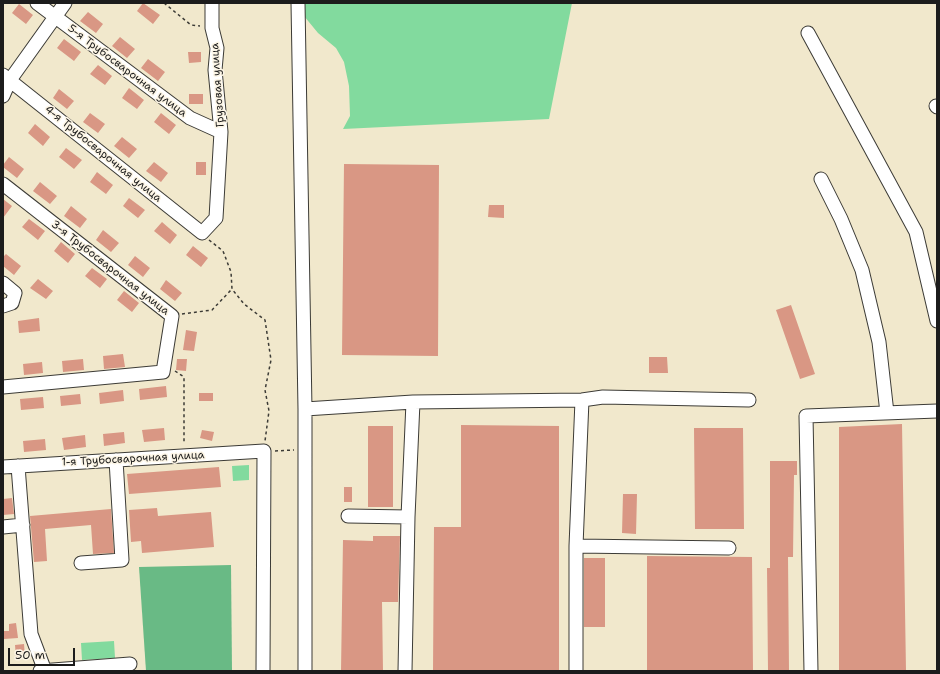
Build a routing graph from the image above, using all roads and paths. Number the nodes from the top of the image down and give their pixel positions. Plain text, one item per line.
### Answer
1 (37, 3) edge
2 (65, 3) edge
3 (164, 3) edge
4 (212, 3) edge
5 (298, 3) edge
6 (55, 17) junction
7 (212, 28) junction
8 (808, 33) dead end
9 (5, 87) edge
10 (221, 132) junction
11 (821, 179) dead end
12 (3, 184) edge
13 (202, 233) junction
14 (3, 283) edge
15 (232, 289) junction
16 (3, 306) edge
17 (172, 316) junction
18 (937, 321) edge
19 (164, 369) junction
20 (3, 387) edge
21 (582, 400) junction
22 (749, 400) dead end
23 (413, 402) junction
24 (305, 409) junction
25 (937, 411) edge
26 (887, 413) junction
27 (270, 451) junction
28 (287, 451) dead end
29 (184, 456) junction
30 (116, 460) junction
31 (18, 466) junction
32 (3, 468) edge
33 (348, 516) dead end
34 (408, 517) junction
35 (23, 525) junction
36 (3, 527) edge
37 (576, 546) junction
38 (729, 548) dead end
39 (81, 563) dead end
40 (130, 664) dead end
41 (40, 671) edge
42 (45, 671) edge
43 (263, 671) edge
44 (305, 671) edge
45 (406, 671) edge
46 (576, 671) edge
47 (811, 671) edge

1 - 6 street, 5-я Трубосварочная улица
2 - 6 street
3 - 7 path
4 - 7 street, Грузовая улица
5 - 24 street
6 - 9 street
6 - 10 street, 5-я Трубосварочная улица
7 - 10 street, Грузовая улица
8 - 18 street
9 - 13 street, 4-я Трубосварочная улица
10 - 13 street, Грузовая улица
11 - 26 street
12 - 17 street, 3-я Трубосварочная улица
13 - 15 path
14 - 16 street
15 - 17 path
15 - 27 path
17 - 19 street, 3-я Трубосварочная улица
19 - 20 street
19 - 29 path
21 - 22 street
21 - 23 street
21 - 37 street
23 - 24 street
23 - 34 street
24 - 44 street
25 - 26 street
26 - 47 street
27 - 28 path
27 - 29 street, 1-я Трубосварочная улица
27 - 43 street
29 - 30 street, 1-я Трубосварочная улица
30 - 31 street, 1-я Трубосварочная улица
30 - 39 street
31 - 32 street, 1-я Трубосварочная улица
31 - 35 street
33 - 34 street
34 - 45 street
35 - 36 street
35 - 42 street
37 - 38 street
37 - 46 street
40 - 42 street
41 - 42 street

